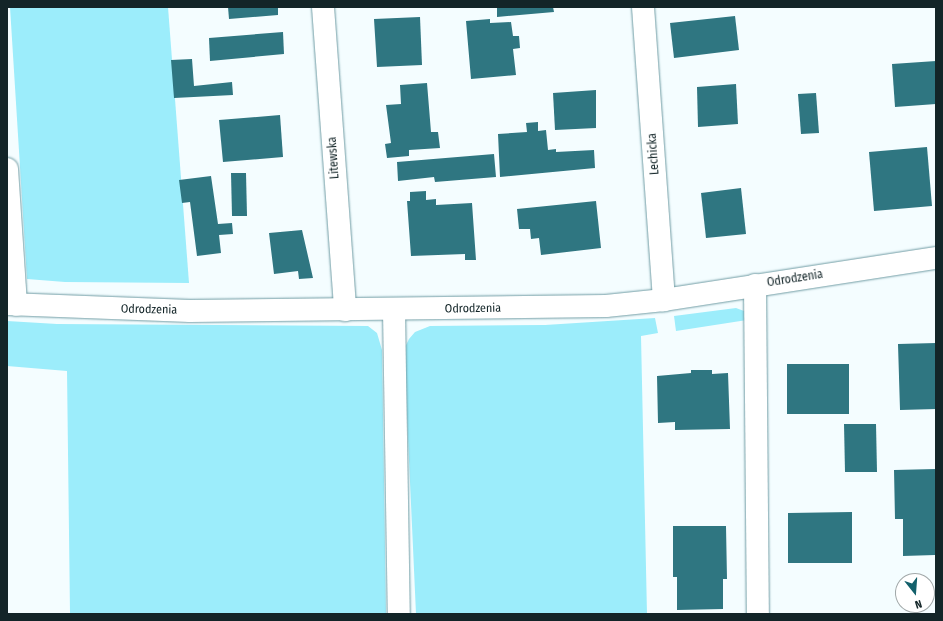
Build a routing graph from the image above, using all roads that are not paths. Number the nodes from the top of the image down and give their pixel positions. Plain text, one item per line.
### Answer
1 (323, 7) edge
2 (643, 7) edge
3 (7, 169) edge
4 (936, 258) edge
5 (755, 285) junction
6 (664, 300) junction
7 (12, 305) edge
8 (345, 310) junction
9 (394, 310) junction
10 (399, 614) edge
11 (758, 614) edge

1 - 8 street, Litewska
2 - 6 street, Lechicka
3 - 7 street
4 - 5 street, Odrodzenia
5 - 6 street, Odrodzenia
5 - 11 street
6 - 9 street, Odrodzenia
7 - 8 street, Odrodzenia
8 - 9 street, Odrodzenia
9 - 10 street

